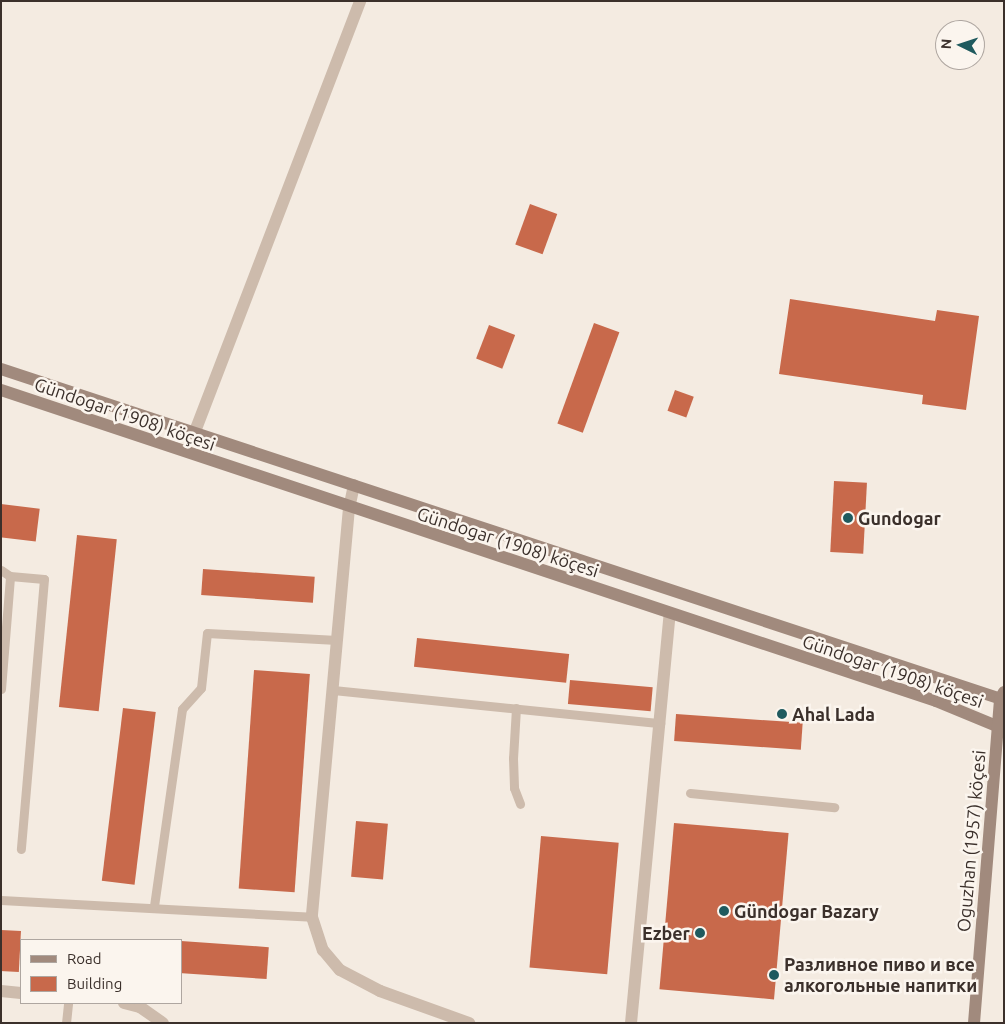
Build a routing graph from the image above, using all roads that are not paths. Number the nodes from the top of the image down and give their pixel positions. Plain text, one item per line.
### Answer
1 (360, 1) edge
2 (1, 369) edge
3 (1, 390) edge
4 (194, 434) junction
5 (354, 485) junction
6 (349, 508) junction
7 (1, 570) edge
8 (10, 576) junction
9 (670, 614) junction
10 (337, 640) junction
11 (1, 690) edge
12 (333, 690) junction
13 (1002, 697) edge
14 (516, 708) junction
15 (660, 723) junction
16 (1001, 729) edge
17 (690, 793) dead end
18 (520, 804) dead end
19 (834, 807) dead end
20 (21, 849) dead end
21 (1, 900) edge
22 (154, 906) junction
23 (312, 917) junction
24 (1, 991) edge
25 (20, 993) edge
26 (68, 1004) edge
27 (128, 1004) edge
28 (150, 1018) edge
29 (66, 1023) edge
30 (163, 1023) edge
31 (469, 1023) edge
32 (631, 1023) edge
33 (974, 1023) edge

1 - 4 street
2 - 4 main road, Gündogar (1908) köçesi
3 - 6 main road, Gündogar (1908) köçesi
4 - 5 main road, Gündogar (1908) köçesi
5 - 6 street
5 - 13 main road, Gündogar (1908) köçesi
6 - 9 main road, Gündogar (1908) köçesi
6 - 10 street
7 - 8 lane
8 - 11 lane
8 - 20 lane
9 - 15 street
9 - 16 main road, Gündogar (1908) köçesi
10 - 12 street
10 - 22 lane
12 - 14 lane
12 - 23 street
13 - 16 main road, Oguzhan (1957) köçesi
14 - 15 lane
14 - 18 lane
15 - 32 street
16 - 33 main road, Oguzhan (1957) köçesi
17 - 19 lane
21 - 22 lane
22 - 23 lane
23 - 31 street
24 - 25 street
26 - 29 lane
27 - 28 street
28 - 30 street

